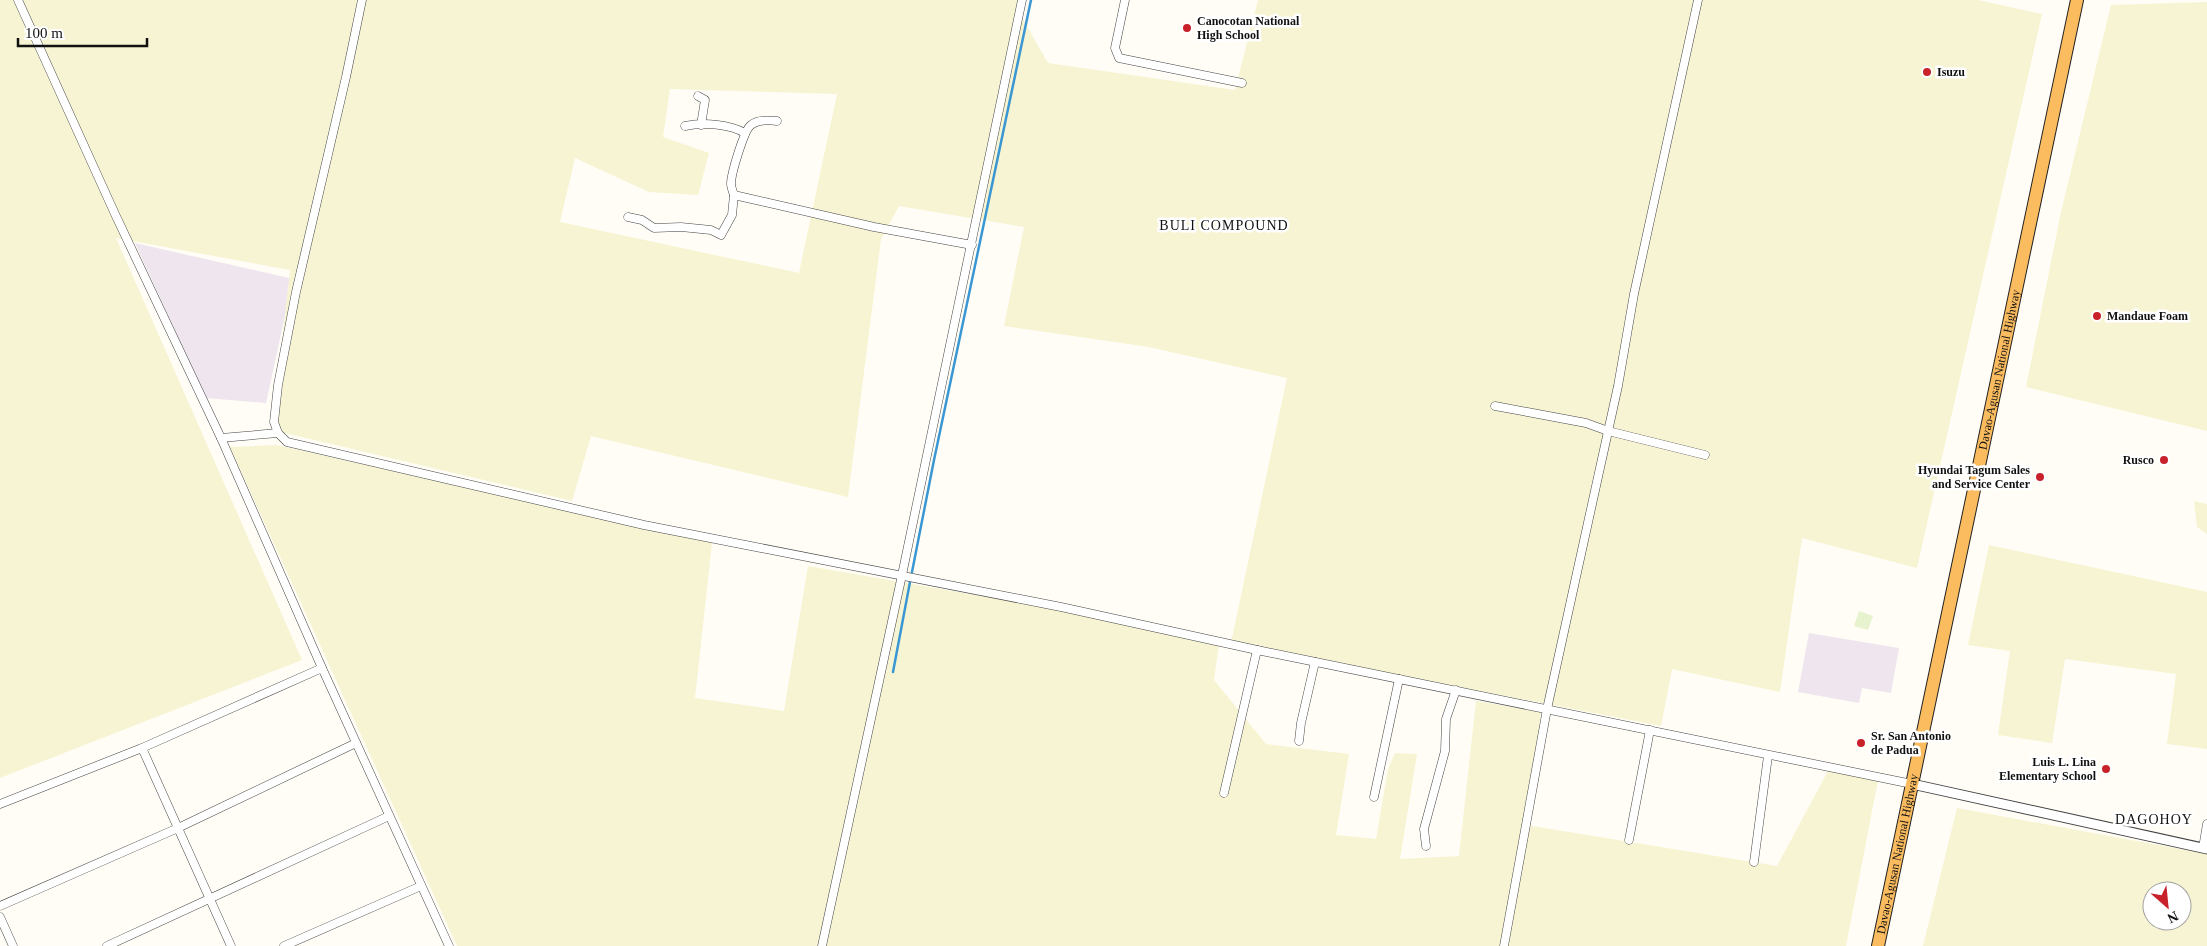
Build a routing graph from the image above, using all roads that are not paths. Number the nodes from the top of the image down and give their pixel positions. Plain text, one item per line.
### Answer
1 (18, 0) edge
2 (362, 0) edge
3 (1022, 0) edge
4 (1125, 0) edge
5 (1698, 0) edge
6 (2077, 0) edge
7 (1242, 83) dead end
8 (698, 96) dead end
9 (777, 121) dead end
10 (701, 125) junction
11 (685, 126) dead end
12 (745, 133) junction
13 (734, 195) junction
14 (628, 217) dead end
15 (972, 244) junction
16 (1495, 406) dead end
17 (1608, 431) junction
18 (278, 433) junction
19 (221, 438) junction
20 (1705, 455) dead end
21 (902, 575) junction
22 (1257, 650) junction
23 (1315, 662) junction
24 (322, 668) junction
25 (1399, 679) junction
26 (1456, 690) junction
27 (1547, 709) junction
28 (1650, 730) junction
29 (1299, 741) dead end
30 (356, 743) junction
31 (142, 748) junction
32 (1768, 756) junction
33 (1912, 784) junction
34 (1224, 793) dead end
35 (1374, 797) dead end
36 (0, 804) edge
37 (390, 816) junction
38 (2207, 824) edge
39 (178, 828) junction
40 (1629, 840) dead end
41 (1426, 846) dead end
42 (2205, 848) edge
43 (1754, 862) dead end
44 (421, 886) junction
45 (209, 898) junction
46 (0, 906) edge
47 (0, 917) edge
48 (13, 946) edge
49 (107, 946) edge
50 (231, 946) edge
51 (284, 946) edge
52 (449, 946) edge
53 (822, 946) edge
54 (1504, 946) edge
55 (1878, 946) edge

1 - 19 street
2 - 18 street
3 - 15 street
4 - 7 street
5 - 17 street
6 - 33 highway, Davao-Agusan National Highway
8 - 10 street
9 - 12 street
10 - 11 street
10 - 12 street
12 - 13 street
13 - 14 street
13 - 15 street
15 - 21 street
16 - 17 street
17 - 20 street
17 - 27 street
18 - 19 street
18 - 21 street
19 - 24 street
21 - 22 street
21 - 53 street
22 - 23 street
22 - 34 street
23 - 25 street
23 - 29 street
24 - 30 street
24 - 31 street
25 - 26 street
25 - 35 street
26 - 27 street
26 - 41 street
27 - 28 street
27 - 54 street
28 - 32 street
28 - 40 street
30 - 37 street
30 - 39 street
31 - 36 street
31 - 39 street
32 - 33 street
32 - 43 street
33 - 42 street
33 - 55 highway, Davao-Agusan National Highway
37 - 44 street
37 - 45 street
38 - 42 street
39 - 45 street
39 - 46 street
44 - 51 street
44 - 52 street
45 - 49 street
45 - 50 street
47 - 48 street

